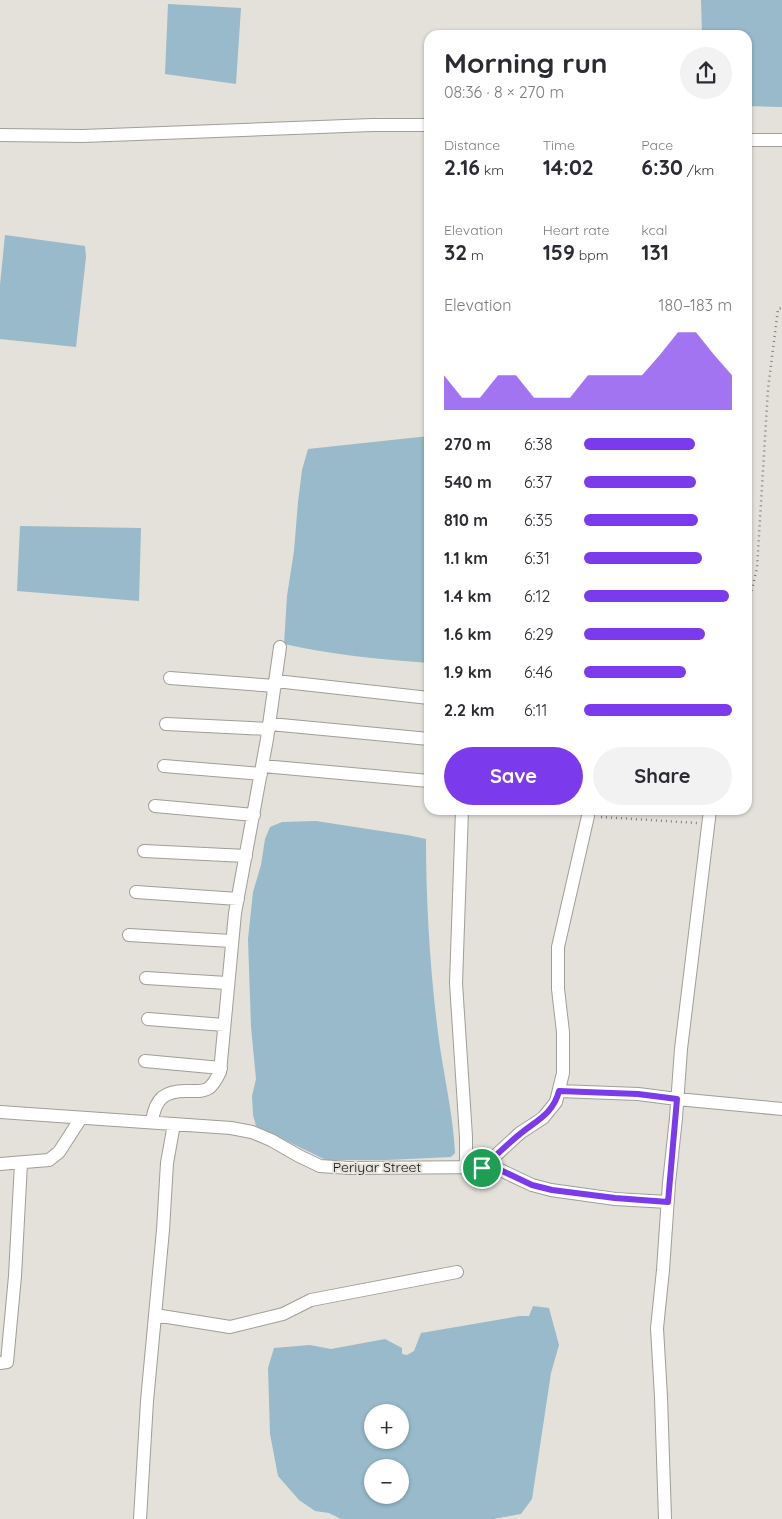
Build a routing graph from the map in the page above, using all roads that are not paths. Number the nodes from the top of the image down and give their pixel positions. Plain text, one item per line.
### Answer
1 (424, 125) edge
2 (0, 135) edge
3 (752, 140) edge
4 (782, 140) edge
5 (280, 647) dead end
6 (170, 678) dead end
7 (276, 683) junction
8 (424, 698) edge
9 (166, 724) dead end
10 (269, 726) junction
11 (424, 739) edge
12 (164, 766) dead end
13 (262, 770) junction
14 (424, 781) edge
15 (155, 806) dead end
16 (254, 815) junction
17 (462, 815) edge
18 (710, 815) edge
19 (588, 816) road end
20 (144, 851) dead end
21 (246, 856) junction
22 (136, 892) dead end
23 (238, 899) junction
24 (129, 935) dead end
25 (231, 941) junction
26 (146, 978) dead end
27 (227, 983) junction
28 (148, 1019) dead end
29 (224, 1025) junction
30 (145, 1061) dead end
31 (220, 1068) junction
32 (559, 1091) junction
33 (677, 1099) junction
34 (782, 1108) edge
35 (0, 1112) edge
36 (80, 1118) junction
37 (152, 1122) junction
38 (174, 1124) junction
39 (21, 1163) junction
40 (0, 1164) edge
41 (466, 1167) junction
42 (482, 1168) junction
43 (668, 1202) junction
44 (457, 1272) dead end
45 (155, 1315) junction
46 (0, 1363) edge
47 (140, 1519) edge
48 (665, 1519) edge

1 - 2 street
3 - 4 street
5 - 7 street
6 - 7 street
7 - 8 street
7 - 10 street
9 - 10 street
10 - 11 street
10 - 13 street
12 - 13 street
13 - 14 street
13 - 16 street
15 - 16 street
16 - 21 street
17 - 41 street
18 - 33 street
19 - 32 street
20 - 21 street
21 - 23 street
22 - 23 street
23 - 25 street
24 - 25 street
25 - 27 street
26 - 27 street
27 - 29 street
28 - 29 street
29 - 31 street
30 - 31 street
31 - 37 street
32 - 33 street
32 - 42 street
33 - 34 street
33 - 43 street
35 - 36 street, Periyar Street
36 - 37 street, Periyar Street
36 - 39 street
37 - 38 street, Periyar Street
38 - 41 street, Periyar Street
38 - 45 street
39 - 40 street
39 - 46 street
41 - 42 street, Periyar Street
42 - 43 street, Periyar Street
43 - 48 street
44 - 45 street
45 - 47 street

